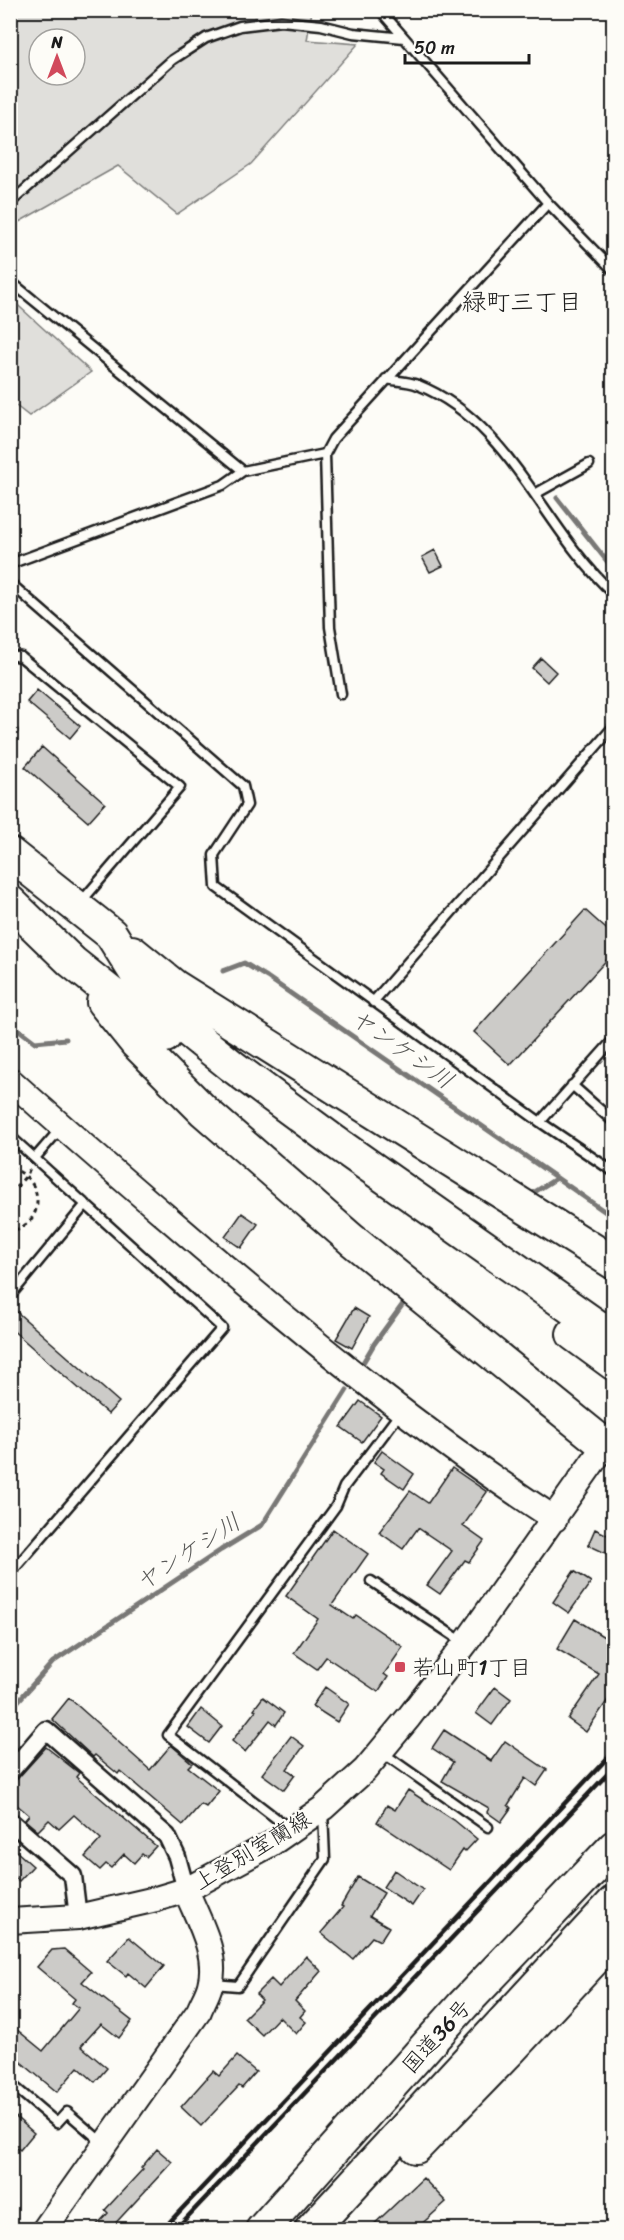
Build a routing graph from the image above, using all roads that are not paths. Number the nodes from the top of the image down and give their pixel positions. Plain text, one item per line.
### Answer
1 (380, 10) edge
2 (404, 38) junction
3 (10, 203) edge
4 (548, 203) junction
5 (614, 272) edge
6 (10, 281) edge
7 (386, 379) junction
8 (325, 454) junction
9 (589, 464) dead end
10 (243, 471) junction
11 (536, 494) junction
12 (10, 564) edge
13 (10, 583) edge
14 (614, 594) edge
15 (10, 655) edge
16 (341, 694) dead end
17 (614, 726) edge
18 (10, 854) edge
19 (10, 902) edge
20 (77, 907) junction
21 (111, 934) junction
22 (72, 962) junction
23 (373, 1002) junction
24 (614, 1039) edge
25 (10, 1080) edge
26 (572, 1085) junction
27 (540, 1122) junction
28 (614, 1122) edge
29 (62, 1127) junction
30 (10, 1136) edge
31 (35, 1158) junction
32 (614, 1172) edge
33 (86, 1204) junction
34 (614, 1263) edge
35 (10, 1296) edge
36 (614, 1338) edge
37 (614, 1364) edge
38 (402, 1411) junction
39 (605, 1445) joint
40 (555, 1519) junction
41 (10, 1574) edge
42 (371, 1581) dead end
43 (465, 1644) junction
44 (380, 1751) junction
45 (10, 1772) edge
46 (323, 1808) junction
47 (10, 1821) edge
48 (488, 1827) dead end
49 (290, 1830) junction
50 (614, 1847) edge
51 (614, 1874) edge
52 (186, 1890) junction
53 (614, 1902) edge
54 (78, 1917) junction
55 (10, 1921) edge
56 (614, 1938) edge
57 (211, 1984) junction
58 (10, 2083) edge
59 (105, 2144) junction
60 (311, 2175) junction
61 (44, 2229) edge
62 (262, 2229) edge
63 (332, 2229) edge

1 - 2 lane
2 - 3 lane
2 - 4 lane
4 - 5 lane
4 - 7 lane
6 - 10 lane
7 - 8 lane
7 - 11 lane
8 - 10 lane
8 - 16 lane
9 - 11 lane
10 - 12 lane
11 - 14 lane
13 - 23 lane
15 - 20 lane
17 - 23 lane
18 - 20 highway
19 - 22 highway
20 - 21 highway
21 - 34 highway
21 - 36 highway
22 - 37 highway
22 - 39 highway
23 - 27 lane
24 - 26 lane
25 - 29 street
26 - 27 lane
26 - 28 lane
27 - 32 lane
29 - 31 lane
29 - 38 street
30 - 31 lane
31 - 33 lane
33 - 35 lane
33 - 41 lane
38 - 40 street
38 - 49 lane
39 - 40 street, 上登別室蘭線
40 - 43 street, 上登別室蘭線
42 - 43 lane
43 - 44 street, 上登別室蘭線
44 - 46 street, 上登別室蘭線
44 - 48 lane
45 - 52 street
46 - 49 street, 上登別室蘭線
46 - 57 lane
47 - 54 street
49 - 52 street, 上登別室蘭線
50 - 60 highway, 国道36号
51 - 60 highway
52 - 54 street, 上登別室蘭線
52 - 57 street
53 - 63 highway, 国道36号
54 - 55 street, 上登別室蘭線
56 - 63 highway
57 - 59 street
58 - 59 lane
59 - 61 street
60 - 62 highway, 国道36号

